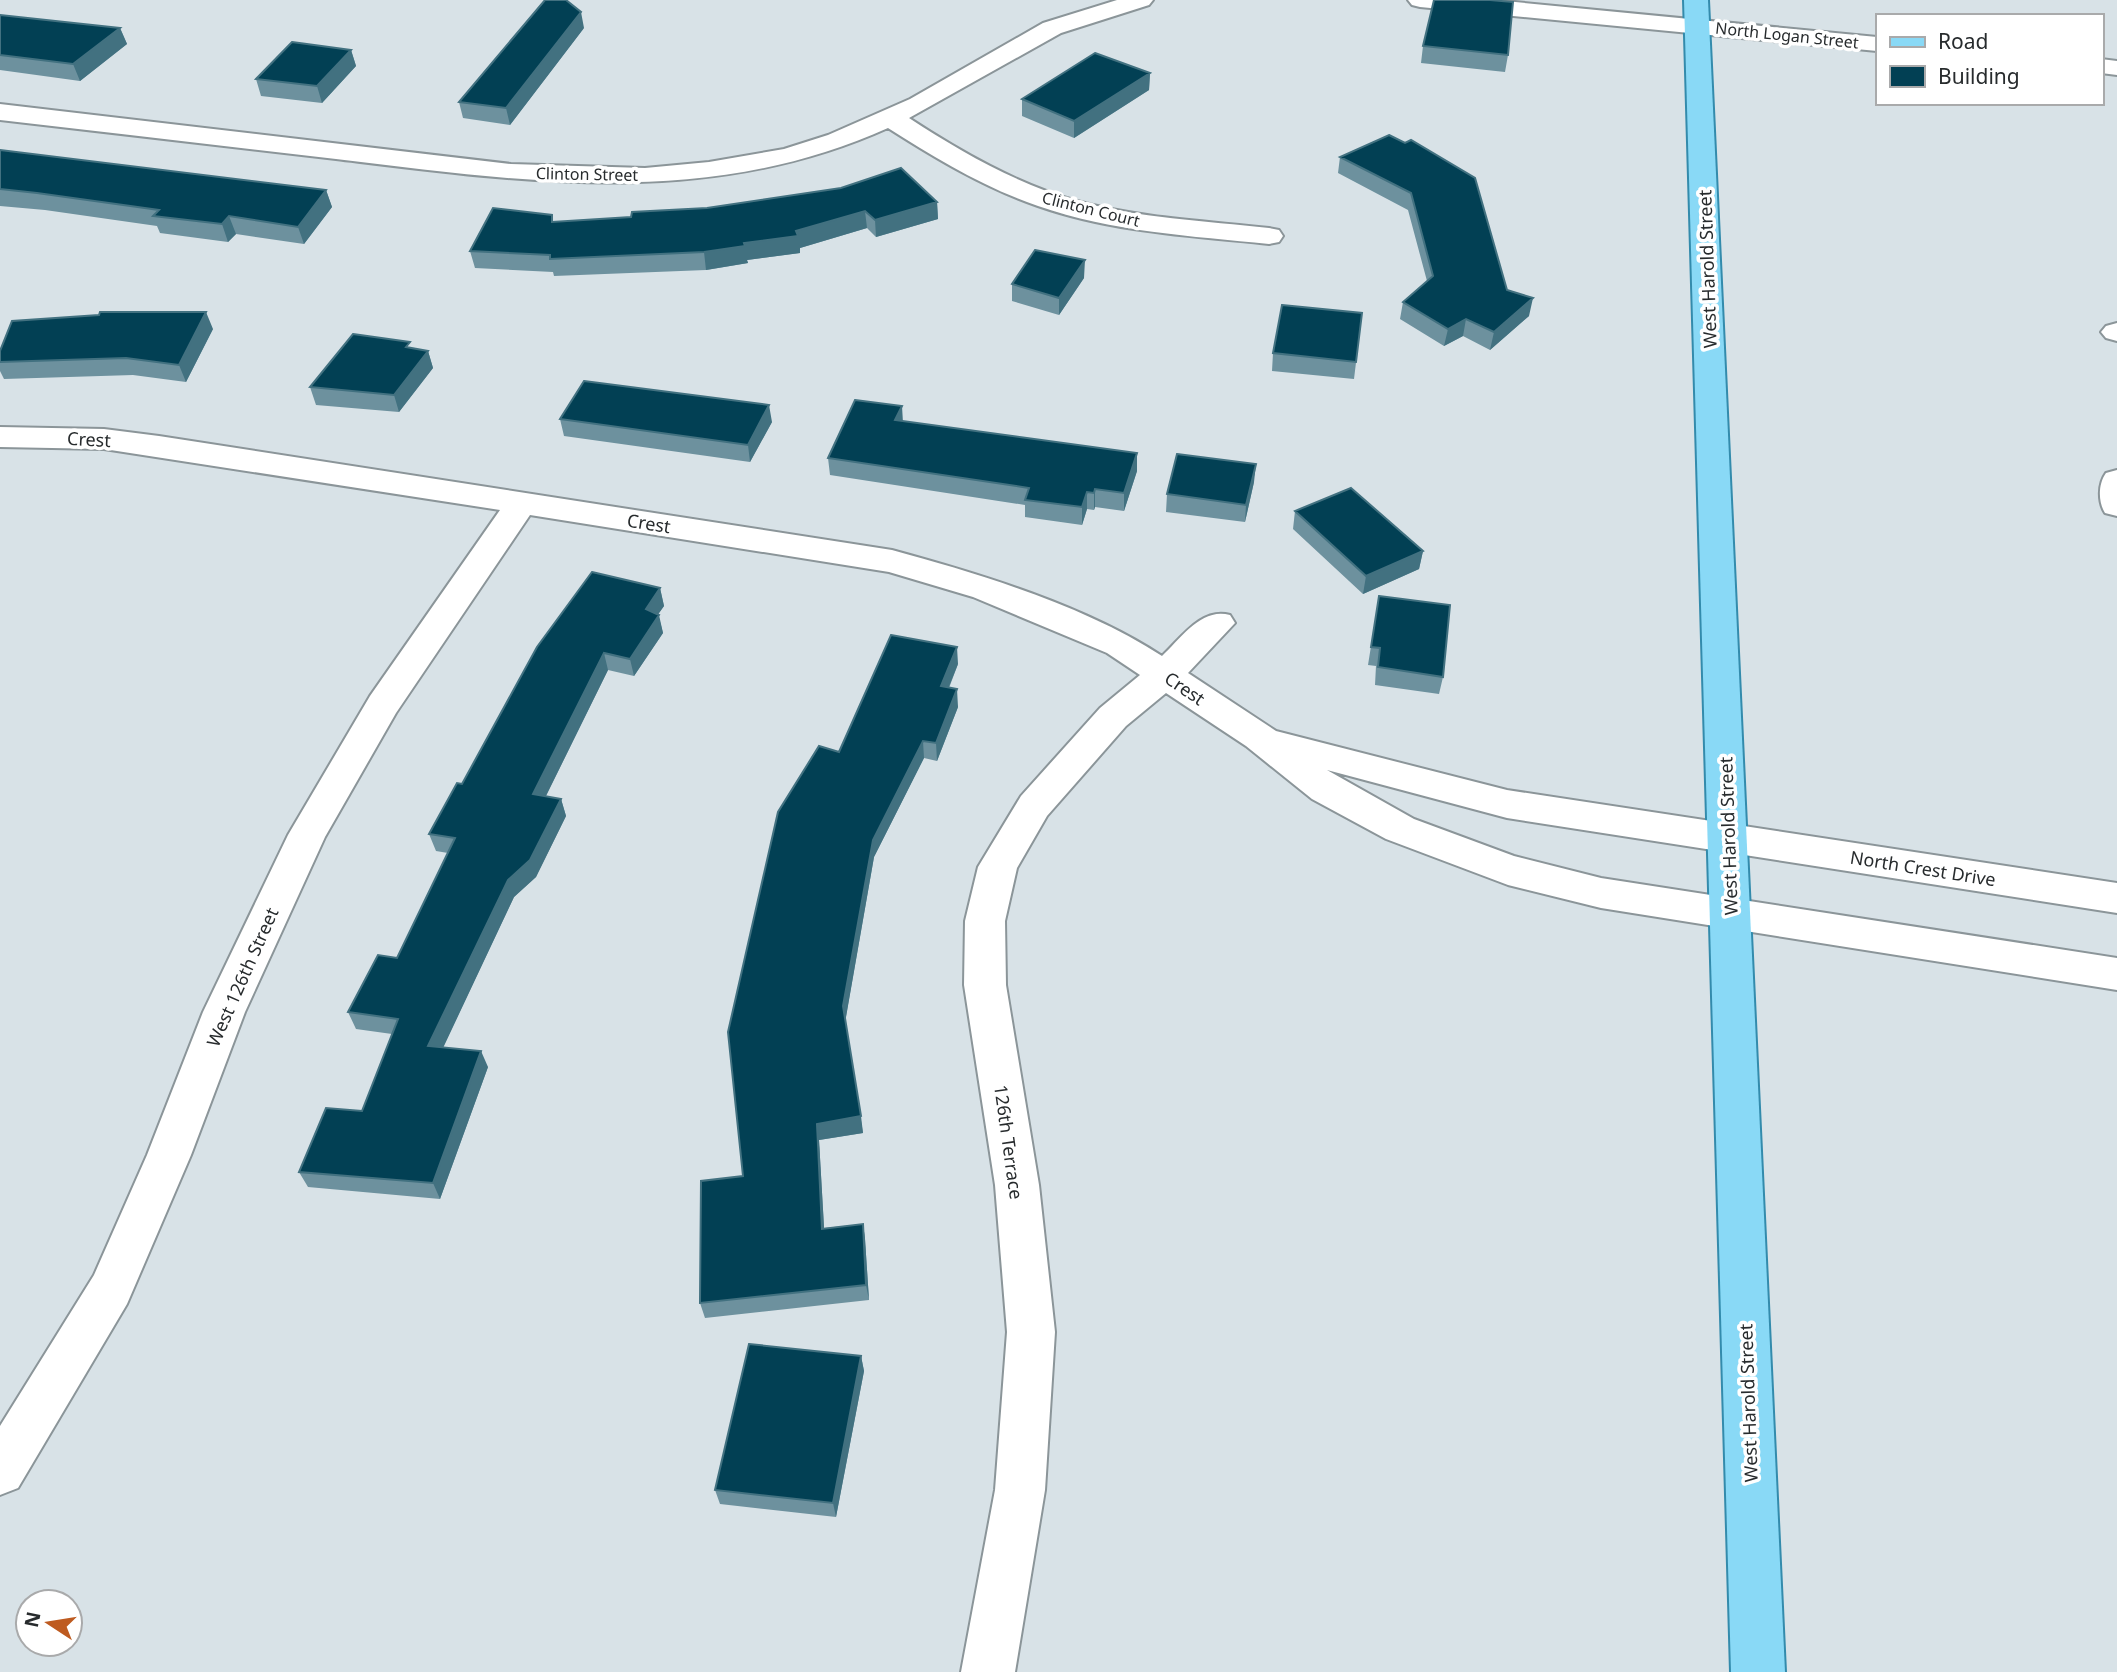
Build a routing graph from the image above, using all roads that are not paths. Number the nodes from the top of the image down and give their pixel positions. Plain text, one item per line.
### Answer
1 (1141, 0) edge
2 (1420, 0) edge
3 (1696, 13) edge
4 (1876, 44) edge
5 (0, 112) edge
6 (889, 117) junction
7 (1269, 236) dead end
8 (0, 437) edge
9 (2117, 480) edge
10 (521, 503) junction
11 (2117, 506) edge
12 (1217, 623) dead end
13 (1165, 674) junction
14 (1259, 737) junction
15 (1728, 839) junction
16 (2117, 898) edge
17 (1731, 915) junction
18 (2117, 974) edge
19 (0, 1471) edge
20 (988, 1672) edge
21 (1758, 1672) edge

1 - 6 street, Clinton Street
2 - 3 street
3 - 4 street, North Logan Street
3 - 15 main road, West Harold Street
5 - 6 street, Clinton Street
6 - 7 street, Clinton Court
8 - 10 street, Crest
9 - 11 street
10 - 13 street, Crest
10 - 19 street, West 126th Street
12 - 13 street, 126th Terrace
13 - 14 street, Crest
13 - 20 street, 126th Terrace
14 - 15 street, Crest
14 - 17 street, Crest
15 - 16 street, North Crest Drive
15 - 17 main road, West Harold Street
17 - 18 street
17 - 21 main road, West Harold Street

